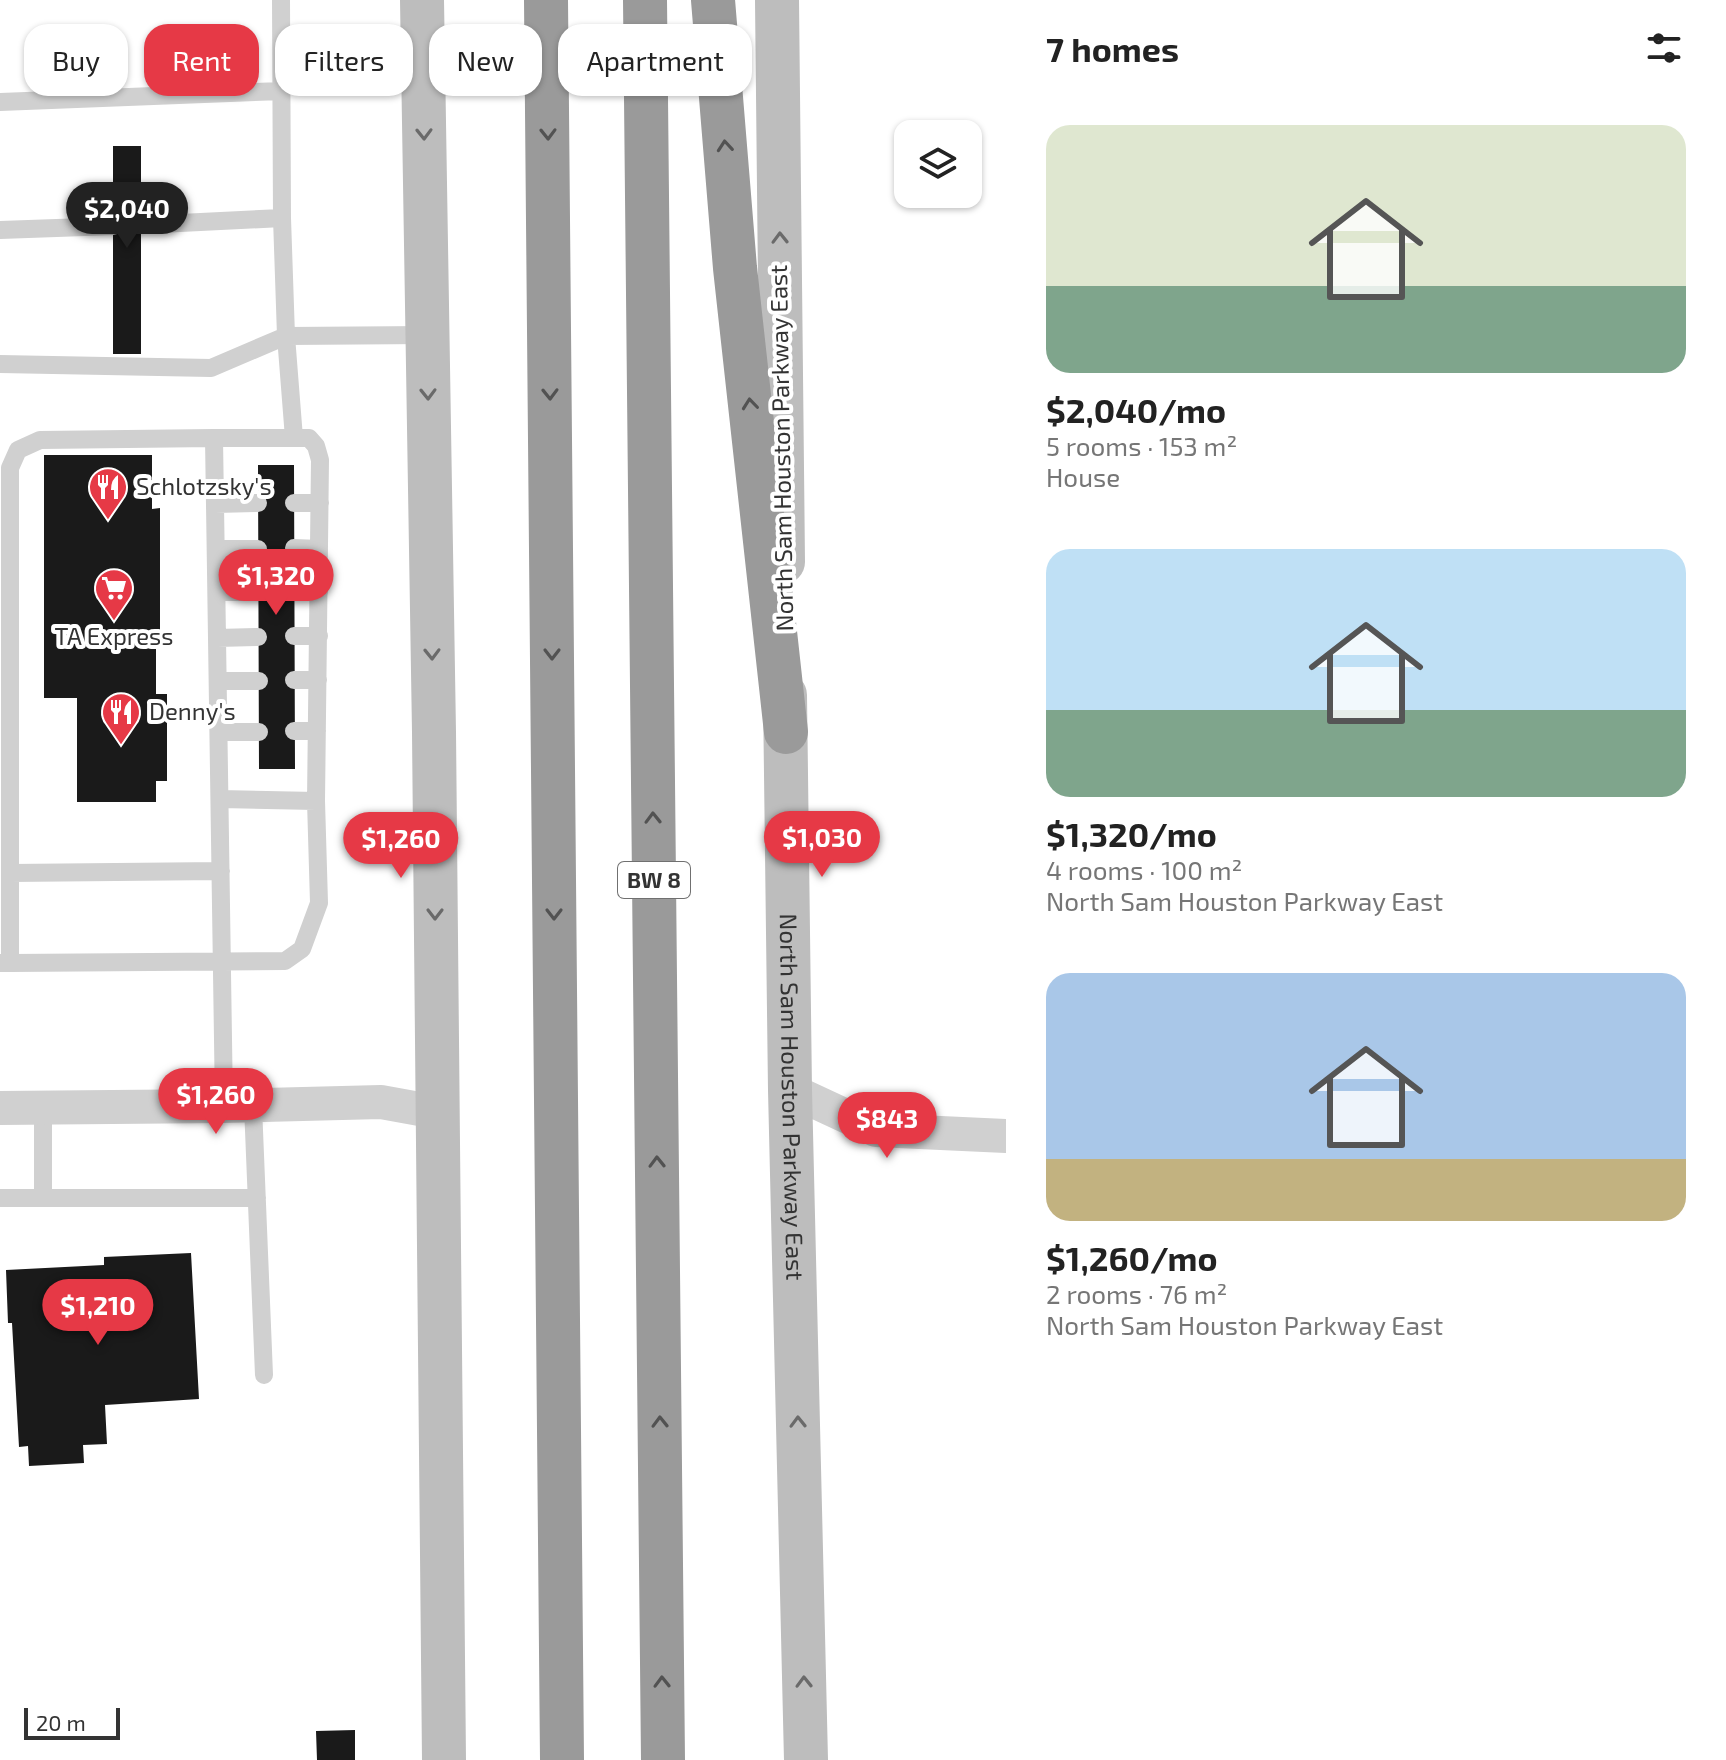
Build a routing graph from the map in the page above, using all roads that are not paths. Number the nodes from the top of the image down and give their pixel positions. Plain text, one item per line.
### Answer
1 (281, 0) edge
2 (422, 0) edge
3 (546, 0) edge
4 (645, 0) edge
5 (713, 0) edge
6 (777, 0) edge
7 (281, 24) edge
8 (275, 91) edge
9 (282, 96) edge
10 (0, 102) edge
11 (282, 218) junction
12 (140, 225) dead end
13 (113, 226) dead end
14 (0, 230) edge
15 (428, 335) junction
16 (286, 336) junction
17 (0, 364) edge
18 (214, 438) junction
19 (294, 438) junction
20 (258, 503) dead end
21 (294, 503) dead end
22 (320, 503) junction
23 (215, 504) junction
24 (294, 548) dead end
25 (216, 549) junction
26 (258, 549) dead end
27 (319, 549) junction
28 (217, 592) junction
29 (258, 592) dead end
30 (294, 592) dead end
31 (319, 592) junction
32 (294, 636) dead end
33 (319, 636) junction
34 (258, 637) dead end
35 (217, 638) junction
36 (294, 680) dead end
37 (318, 680) junction
38 (218, 681) junction
39 (259, 681) dead end
40 (294, 731) dead end
41 (317, 731) junction
42 (219, 732) junction
43 (259, 732) dead end
44 (786, 732) junction
45 (5, 761) edge
46 (220, 799) junction
47 (316, 801) junction
48 (221, 871) junction
49 (10, 873) junction
50 (222, 961) junction
51 (5, 963) edge
52 (790, 1090) junction
53 (239, 1106) junction
54 (0, 1108) edge
55 (43, 1108) junction
56 (436, 1112) junction
57 (1006, 1136) edge
58 (0, 1198) edge
59 (43, 1198) junction
60 (257, 1198) junction
61 (264, 1375) dead end
62 (444, 1760) edge
63 (562, 1760) edge
64 (663, 1760) edge
65 (806, 1760) edge

1 - 7 lane
2 -> 15 main road
3 -> 63 highway
64 -> 4 highway, BW 8
44 -> 5 highway
44 -> 6 main road, North Sam Houston Parkway East
8 - 10 lane
9 - 11 lane
11 - 12 lane
11 - 16 lane
13 - 14 lane
15 - 16 lane
15 -> 56 main road
16 - 17 lane
16 - 19 lane
18 - 19 lane
18 - 23 lane
18 - 45 lane
19 - 22 lane
20 - 23 lane
21 - 22 lane
22 - 27 lane
23 - 25 lane
24 - 27 lane
25 - 26 lane
25 - 28 lane
27 - 31 lane
28 - 29 lane
28 - 35 lane
30 - 31 lane
31 - 33 lane
32 - 33 lane
33 - 37 lane
34 - 35 lane
35 - 38 lane
36 - 37 lane
37 - 41 lane
38 - 39 lane
38 - 42 lane
40 - 41 lane
41 - 47 lane
42 - 43 lane
42 - 46 lane
44 - 52 main road, North Sam Houston Parkway East
45 - 49 lane
46 - 47 lane
46 - 48 lane
47 - 50 lane
48 - 49 lane
48 - 50 lane
49 - 51 lane
50 - 51 lane
50 - 53 lane
52 - 57 street
65 -> 52 main road, North Sam Houston Parkway East
53 - 55 street
53 - 56 street
53 - 60 lane
54 - 55 street
55 - 59 lane
56 - 62 main road
58 - 59 lane
59 - 60 lane
60 - 61 lane

